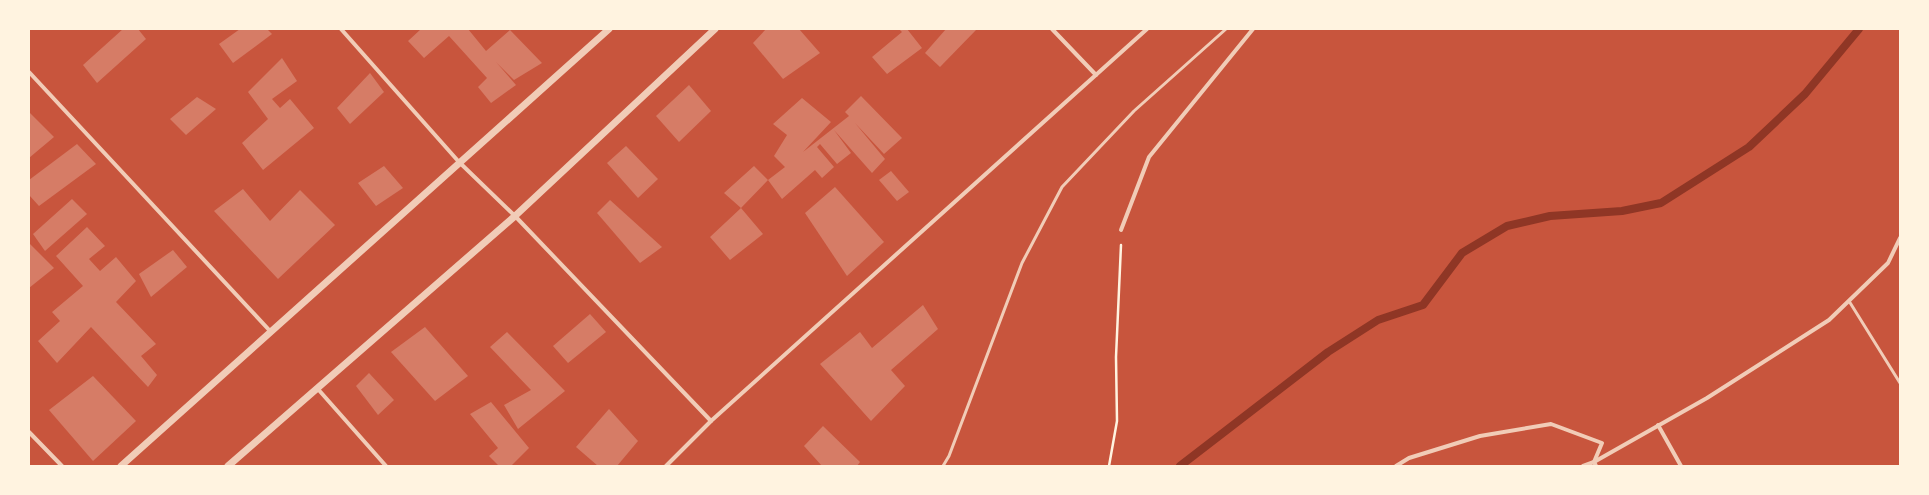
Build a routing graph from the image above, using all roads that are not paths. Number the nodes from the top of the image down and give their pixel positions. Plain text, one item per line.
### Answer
1 (341, 29) edge
2 (609, 29) edge
3 (715, 29) edge
4 (1052, 29) edge
5 (1147, 29) edge
6 (1226, 29) edge
7 (1253, 29) edge
8 (29, 72) edge
9 (1096, 75) junction
10 (459, 162) junction
11 (515, 216) junction
12 (1122, 230) road end
13 (1900, 238) edge
14 (1849, 301) junction
15 (272, 332) junction
16 (1900, 383) edge
17 (317, 388) junction
18 (711, 421) junction
19 (1658, 425) junction
20 (29, 432) edge
21 (1595, 464) edge
22 (62, 466) edge
23 (121, 466) edge
24 (228, 466) edge
25 (386, 466) edge
26 (666, 466) edge
27 (942, 466) edge
28 (1396, 466) edge
29 (1583, 466) edge
30 (1681, 466) edge

1 - 10 street
2 - 10 street
3 - 11 street
4 - 9 street
5 - 9 street
6 - 27 lane
7 - 12 street
8 - 15 street
9 - 18 street
10 - 11 street
10 - 15 street
11 - 17 street
11 - 18 street
13 - 14 street
14 - 16 lane
14 - 19 street
15 - 23 street
17 - 24 street
17 - 25 street
18 - 26 street
19 - 21 street
19 - 30 street
20 - 22 street
21 - 28 street
21 - 29 street

